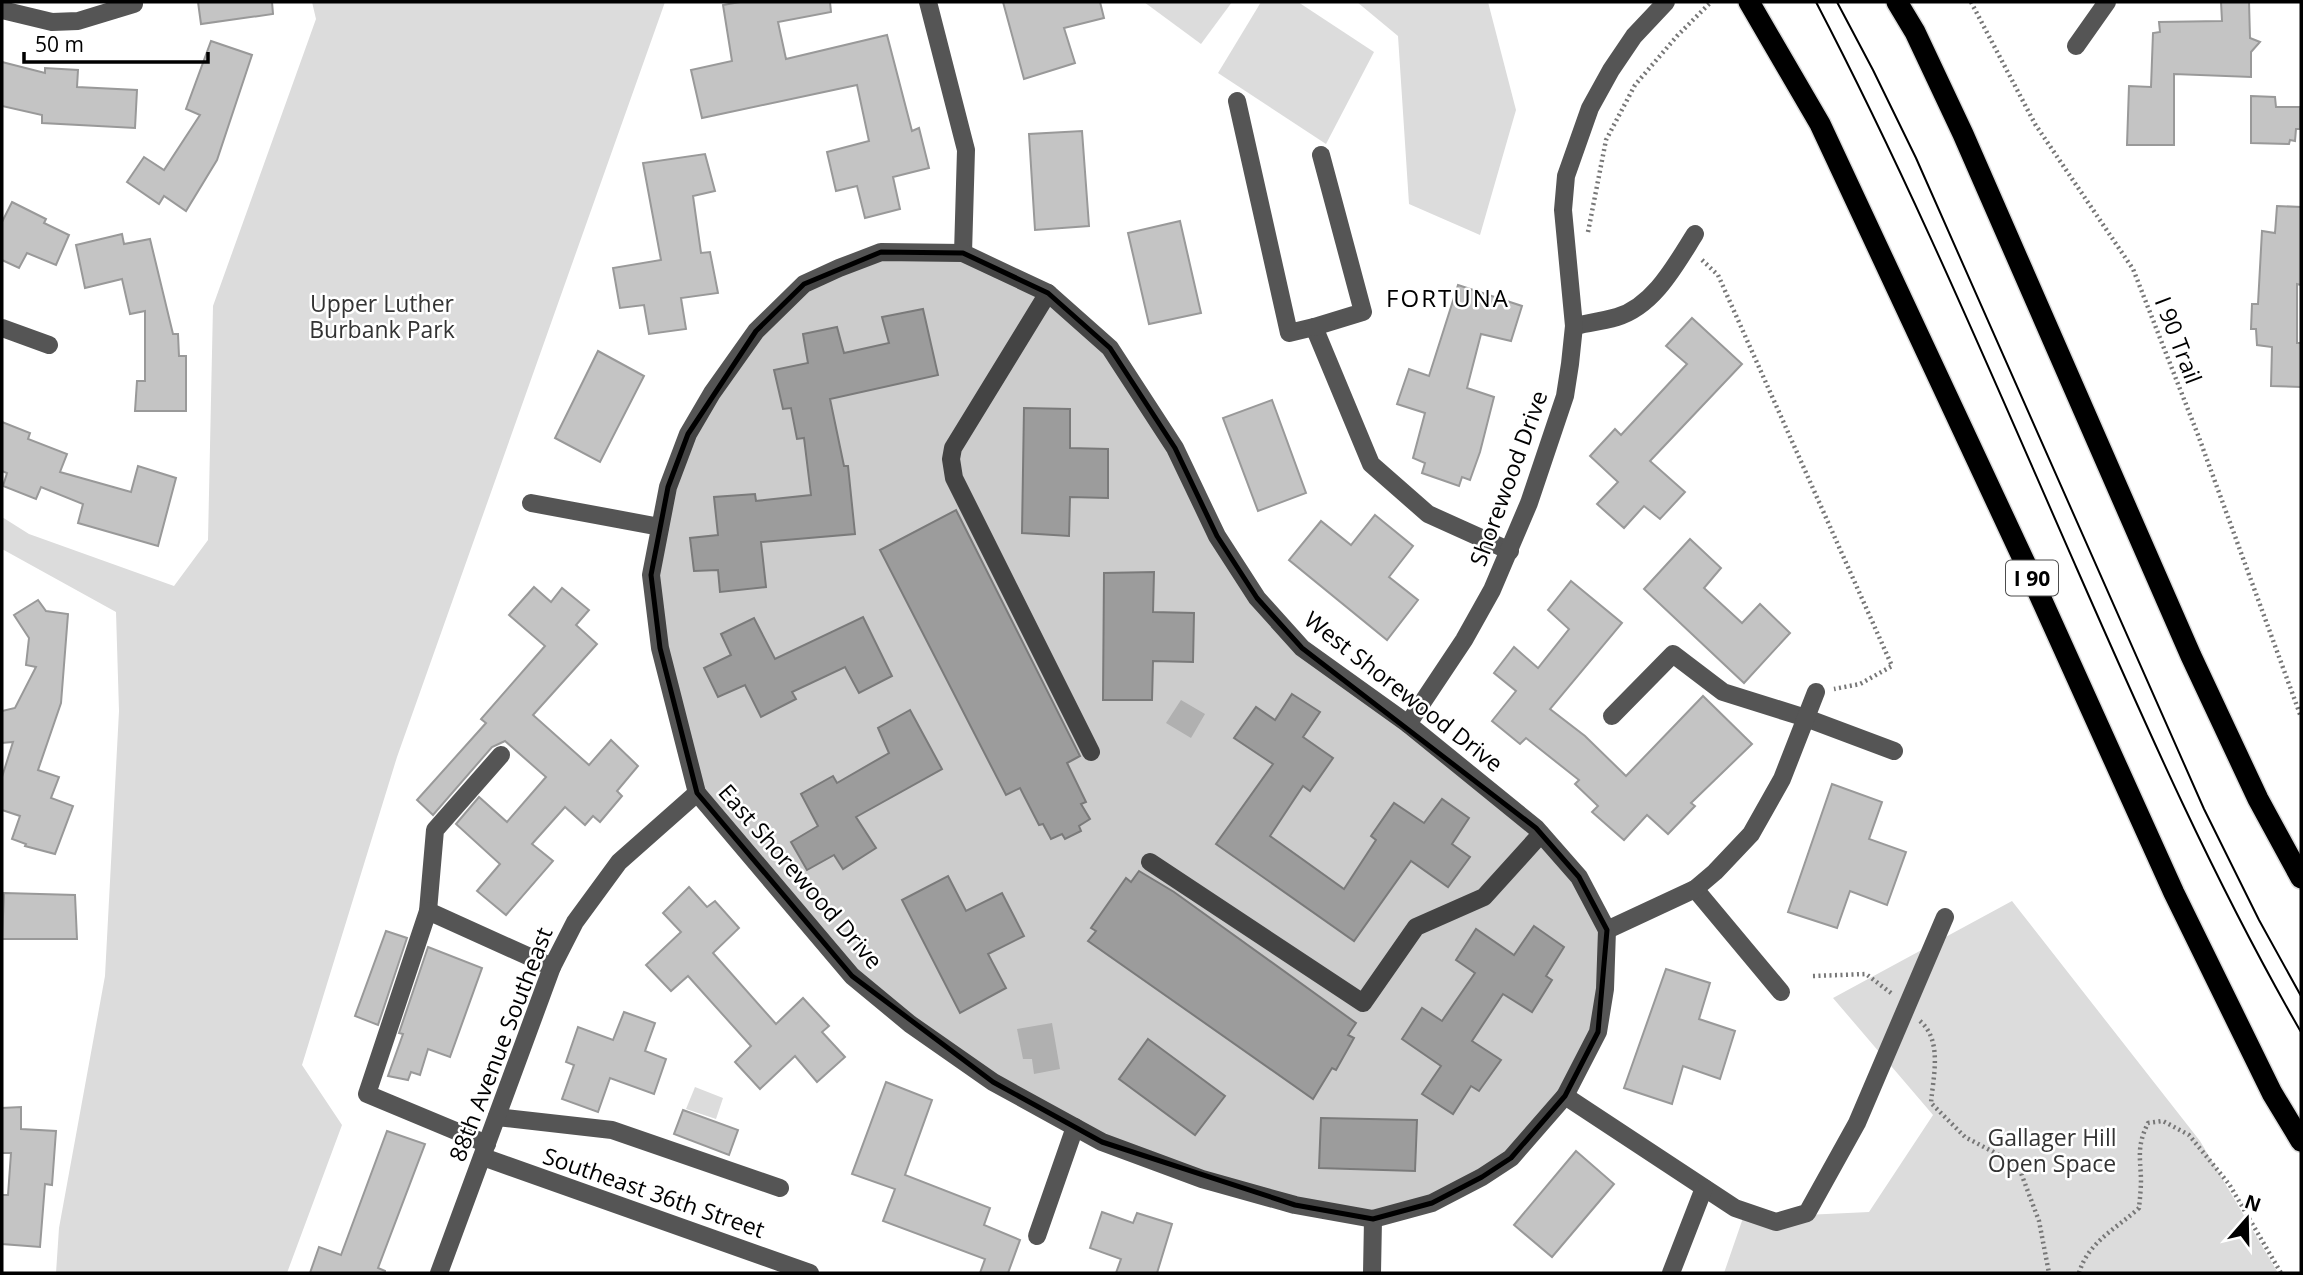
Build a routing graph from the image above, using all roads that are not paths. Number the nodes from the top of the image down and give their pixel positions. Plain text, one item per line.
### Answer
1 (84, 2) edge
2 (928, 2) edge
3 (1666, 2) edge
4 (1749, 2) edge
5 (1898, 2) edge
6 (2107, 2) edge
7 (134, 4) dead end
8 (2, 10) edge
9 (78, 21) junction
10 (2076, 46) dead end
11 (1237, 101) dead end
12 (1321, 155) dead end
13 (1692, 240) road end
14 (963, 253) junction
15 (1048, 293) junction
16 (1574, 326) junction
17 (1314, 327) junction
18 (2, 328) edge
19 (49, 345) dead end
20 (712, 393) joint
21 (531, 503) dead end
22 (660, 527) junction
23 (1510, 551) junction
24 (1816, 692) road end
25 (1612, 716) dead end
26 (1806, 718) junction
27 (1408, 724) junction
28 (1894, 751) dead end
29 (1091, 752) dead end
30 (501, 755) dead end
31 (697, 793) junction
32 (1541, 834) junction
33 (1150, 862) dead end
34 (2301, 877) edge
35 (1695, 889) junction
36 (428, 911) junction
37 (1945, 917) dead end
38 (1607, 930) junction
39 (552, 967) junction
40 (1781, 992) dead end
41 (1565, 1096) junction
42 (497, 1117) junction
43 (1075, 1127) junction
44 (2301, 1141) edge
45 (485, 1151) junction
46 (780, 1188) dead end
47 (1704, 1188) junction
48 (1373, 1219) junction
49 (1037, 1236) dead end
50 (439, 1273) edge
51 (810, 1273) edge
52 (1372, 1273) edge
53 (1671, 1273) edge

1 - 9 street
2 - 14 street
3 - 16 street, Shorewood Drive
4 - 44 highway, I 90
5 - 34 highway
6 - 10 street
7 - 9 street
8 - 9 street
11 - 17 street
12 - 17 street
13 - 16 street
14 - 15 street, West Shorewood Drive
14 - 20 street, West Shorewood Drive
15 - 27 street, West Shorewood Drive
15 - 29 street
16 - 23 street, Shorewood Drive
17 - 23 street
18 - 19 street
20 - 22 street, East Shorewood Drive
21 - 22 street
22 - 31 street, East Shorewood Drive
23 - 27 street, Shorewood Drive
24 - 26 street
25 - 26 street
26 - 28 street
26 - 35 street
27 - 32 street, West Shorewood Drive
30 - 36 street
31 - 39 street, 88th Avenue Southeast
31 - 43 street, East Shorewood Drive
32 - 33 street
32 - 38 street, West Shorewood Drive
35 - 38 street
35 - 40 street
36 - 39 street
36 - 45 street, Southeast 36th Street
37 - 47 street
38 - 41 street, West Shorewood Drive
39 - 42 street, 88th Avenue Southeast
41 - 47 street
41 - 48 street, East Shorewood Drive
42 - 45 street, 88th Avenue Southeast
42 - 46 street
43 - 48 street, East Shorewood Drive
43 - 49 street
45 - 50 street, 88th Avenue Southeast
45 - 51 street, Southeast 36th Street
47 - 53 street
48 - 52 street

